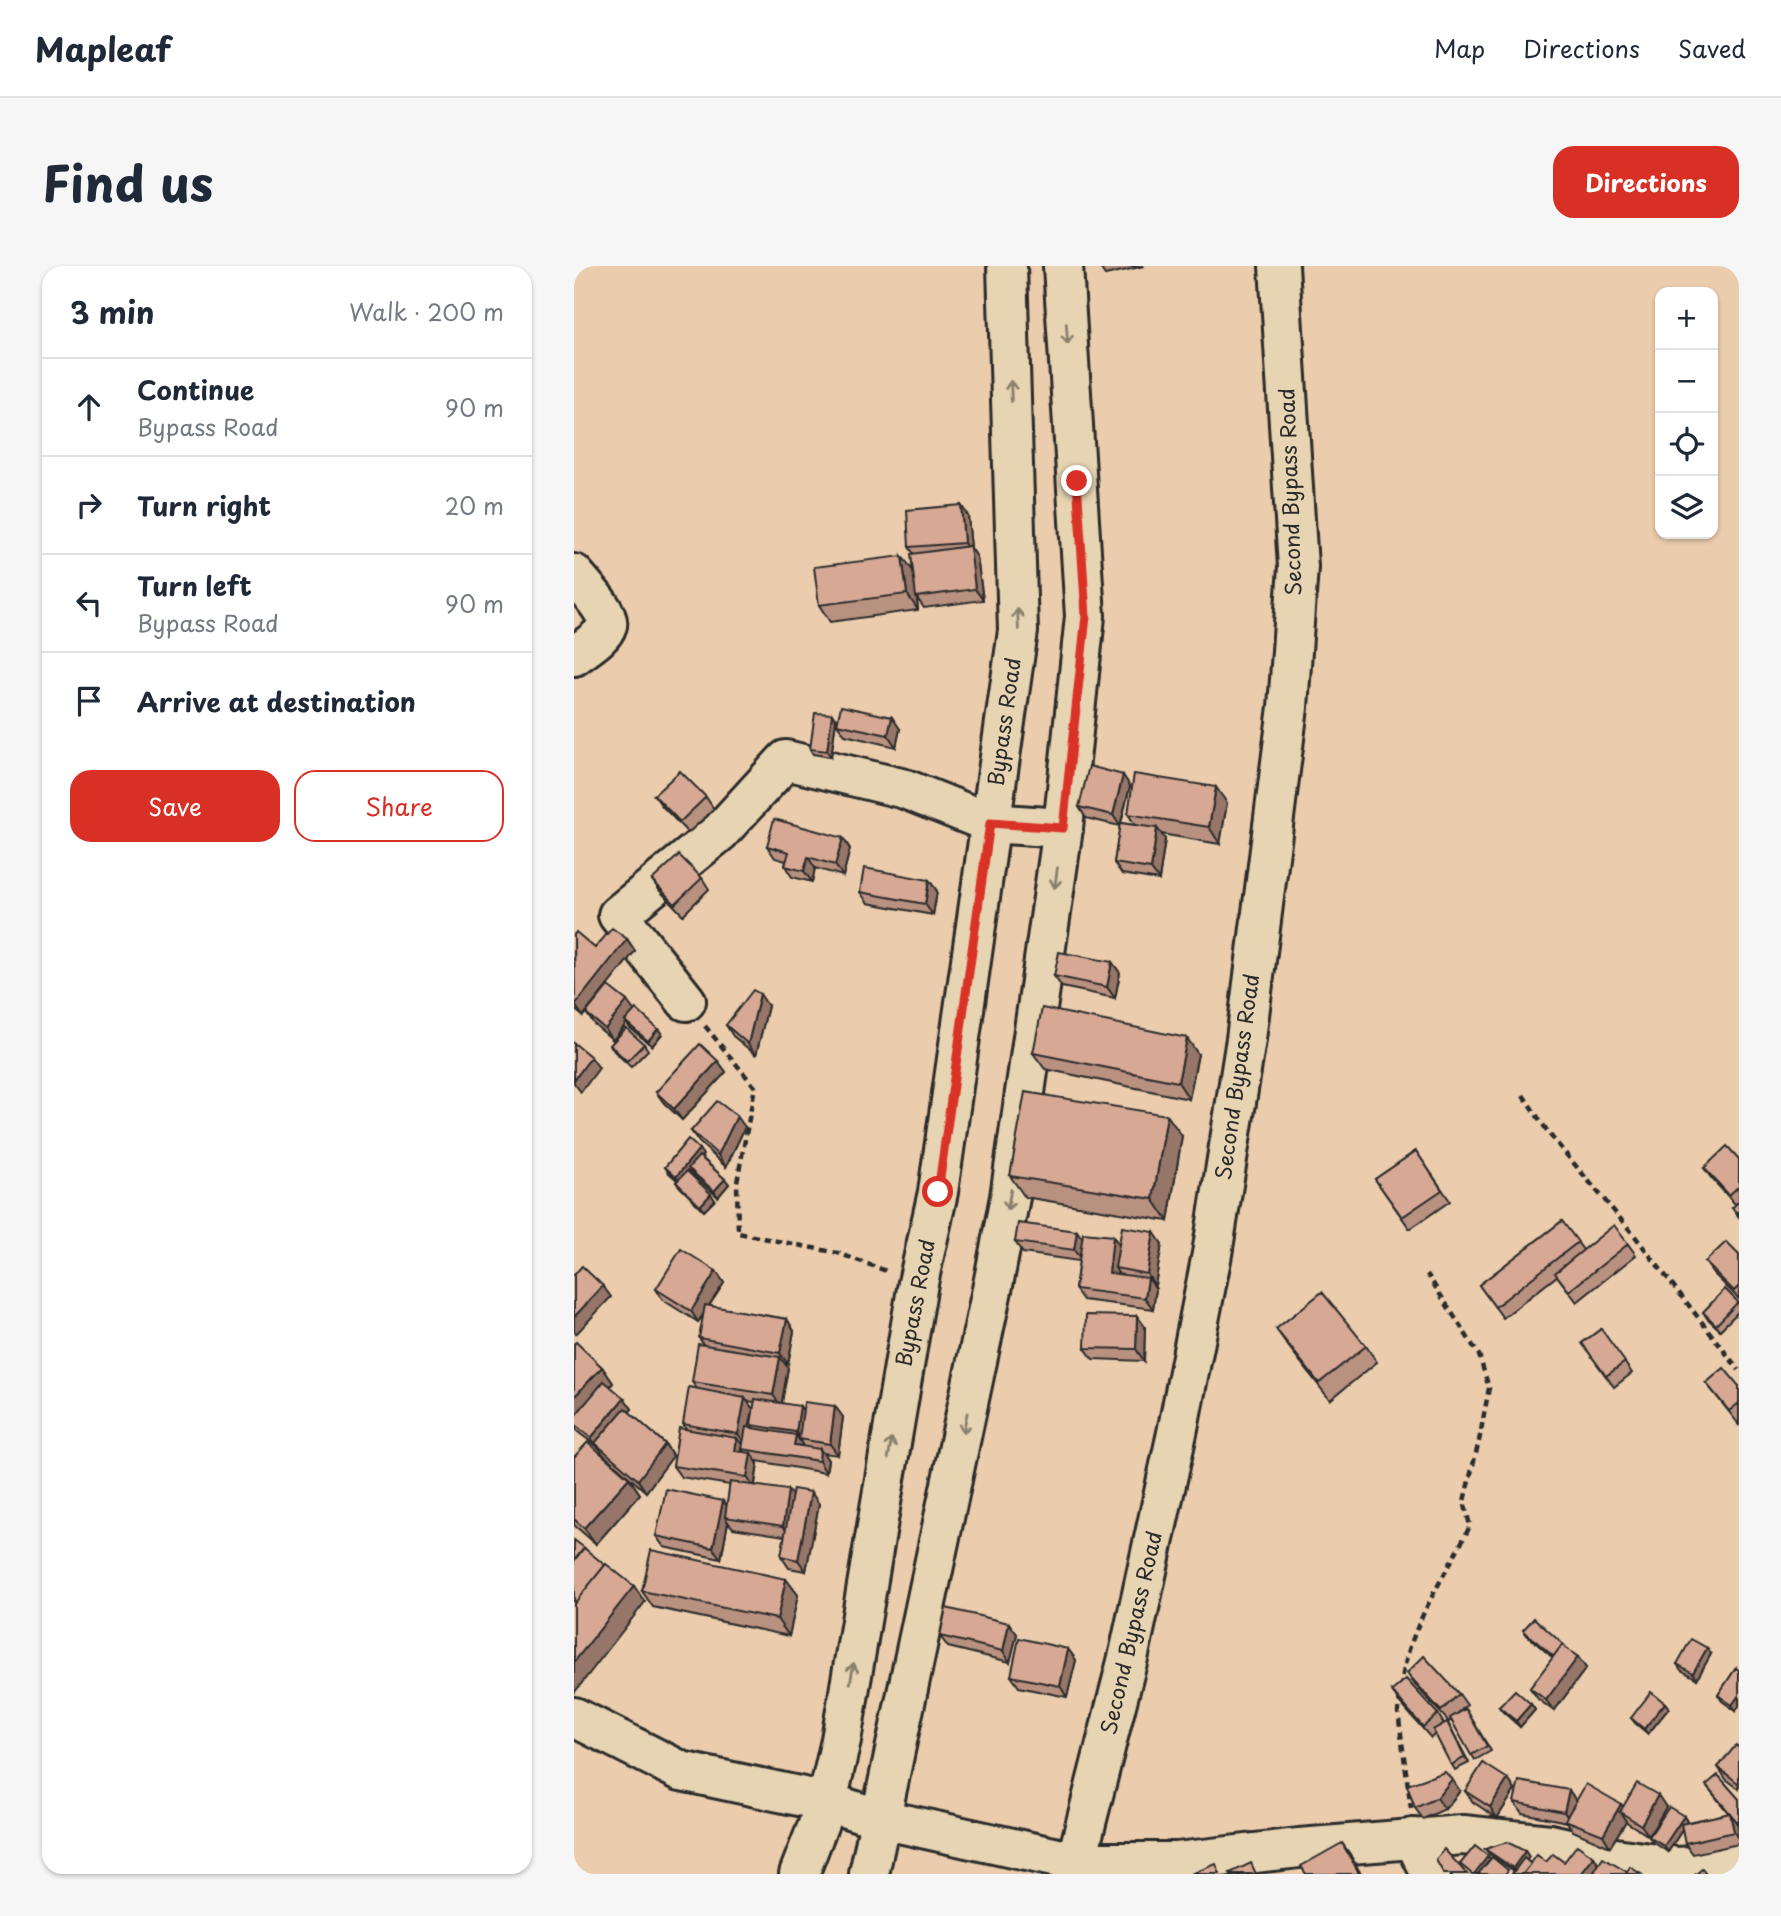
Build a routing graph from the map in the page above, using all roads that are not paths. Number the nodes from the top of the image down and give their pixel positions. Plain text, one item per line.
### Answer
1 (1007, 266) edge
2 (1063, 266) edge
3 (1279, 266) edge
4 (574, 574) edge
5 (574, 656) edge
6 (990, 823) junction
7 (1063, 828) junction
8 (686, 1001) road end
9 (574, 1717) edge
10 (827, 1802) junction
11 (881, 1819) junction
12 (1413, 1838) junction
13 (1739, 1863) edge
14 (1074, 1868) edge
15 (1175, 1868) edge
16 (799, 1874) edge
17 (869, 1874) edge
18 (1431, 1874) edge

6 -> 1 street, Bypass Road
2 -> 7 street
3 - 14 street, Second Bypass Road
4 - 5 street
6 - 7 street
6 - 8 street
10 -> 6 street, Bypass Road
7 -> 11 street
9 - 10 street
10 - 11 street
10 - 16 street, Bypass Road
11 - 14 street
11 - 17 street
12 - 13 street
12 - 15 street
12 - 18 street
14 - 15 street

